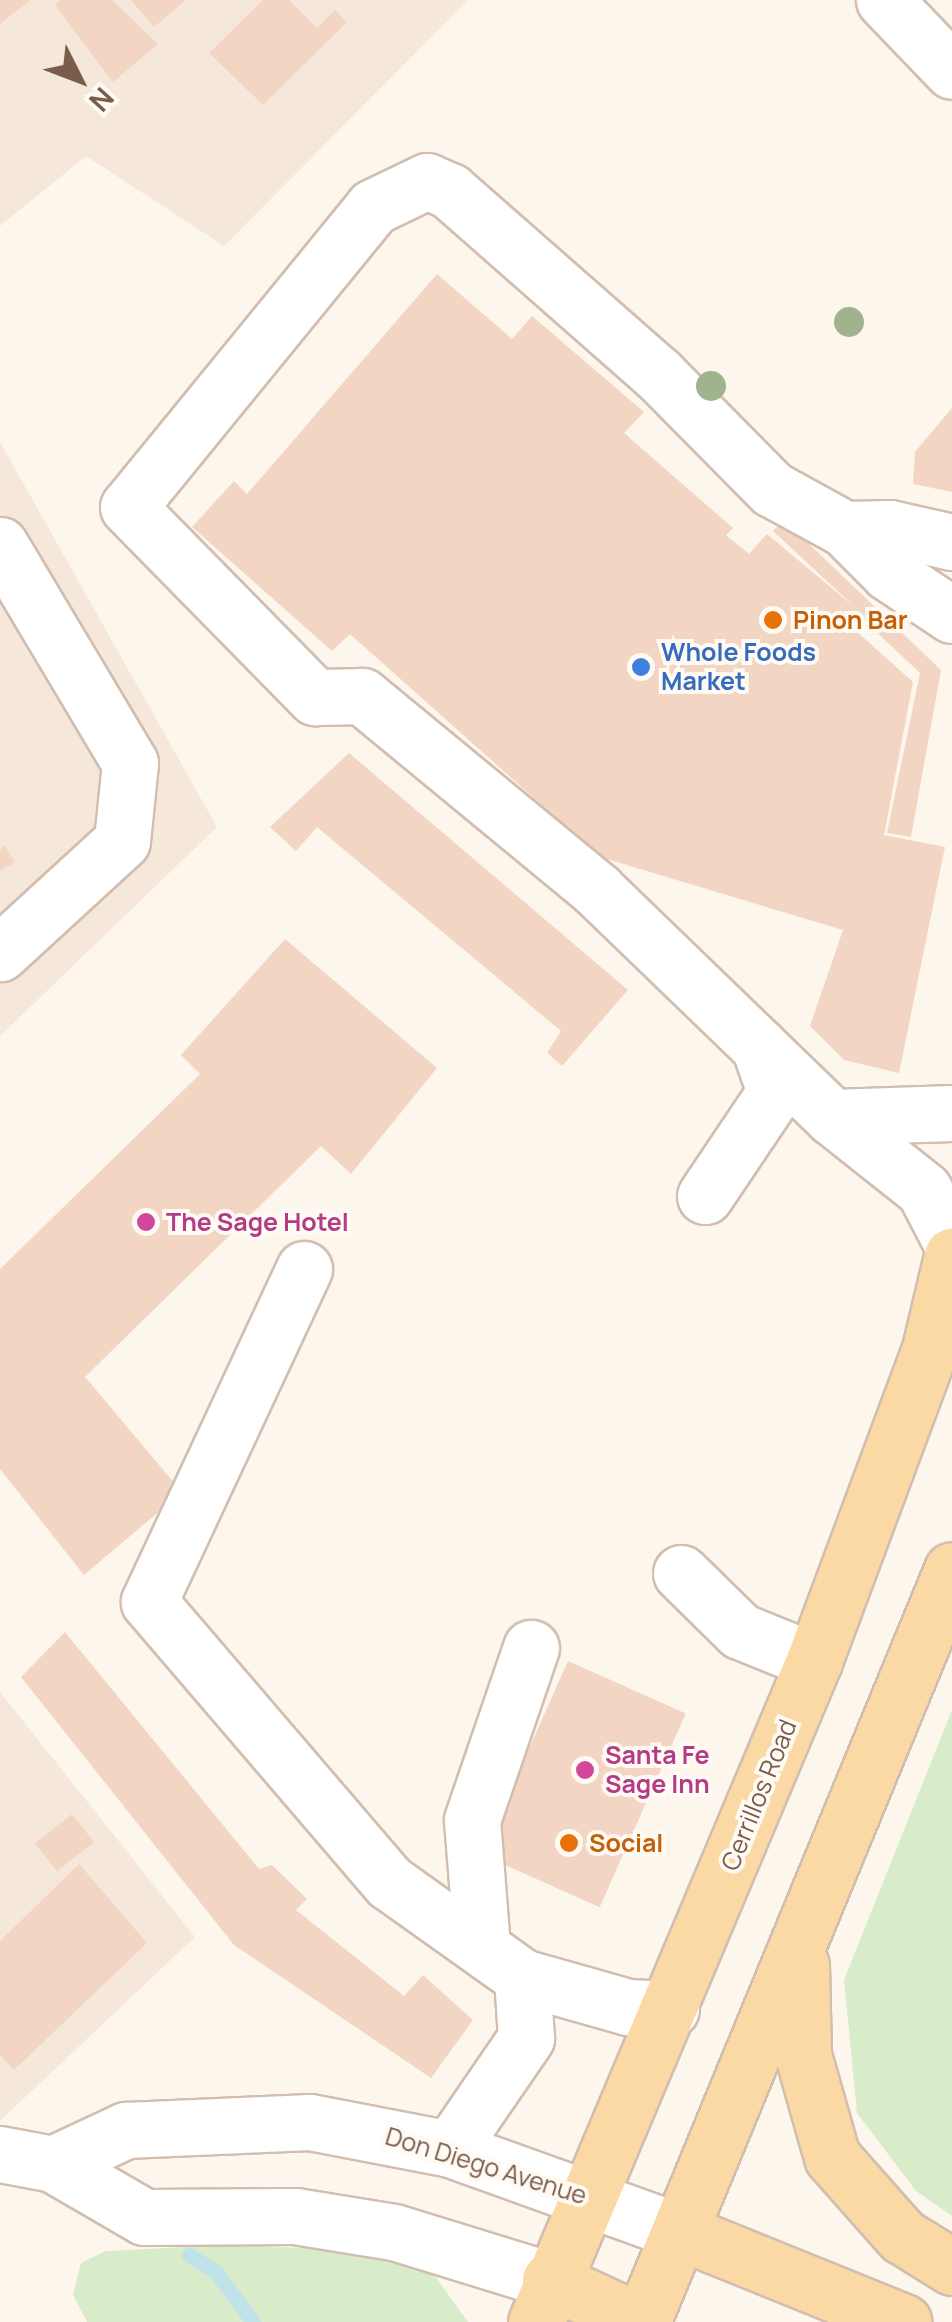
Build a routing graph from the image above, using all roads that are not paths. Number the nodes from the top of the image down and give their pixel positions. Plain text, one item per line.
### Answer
1 (884, 0) edge
2 (952, 71) edge
3 (845, 529) junction
4 (952, 542) edge
5 (0, 545) edge
6 (952, 615) edge
7 (0, 953) edge
8 (759, 1046) junction
9 (952, 1113) edge
10 (832, 1117) junction
11 (705, 1196) dead end
12 (952, 1244) edge
13 (952, 1256) edge
14 (304, 1269) dead end
15 (952, 1570) edge
16 (682, 1573) dead end
17 (531, 1648) dead end
18 (814, 1661) junction
19 (800, 1943) junction
20 (502, 1962) junction
21 (671, 2009) junction
22 (450, 2150) junction
23 (0, 2154) edge
24 (54, 2164) junction
25 (586, 2195) junction
26 (681, 2232) junction
27 (952, 2266) edge
28 (543, 2301) edge
29 (642, 2322) edge
30 (904, 2322) edge

1 - 2 street
3 - 4 street
3 - 6 street
3 - 8 street
5 - 7 street
8 - 10 street
8 - 11 street
9 - 10 street
10 - 12 street
13 - 18 main road, Cerrillos Road
14 - 20 street
15 - 19 main road
16 - 18 street
17 - 20 street
18 - 21 main road, Cerrillos Road
19 - 26 main road
19 - 27 main road
20 - 21 street
20 - 22 street
21 - 25 main road, Cerrillos Road
22 - 24 street, Don Diego Avenue
22 - 25 street, Don Diego Avenue
23 - 24 street
24 - 28 street
25 - 26 street, Don Diego Avenue
25 - 28 main road, Cerrillos Road
26 - 29 main road
26 - 30 main road
28 - 29 main road

